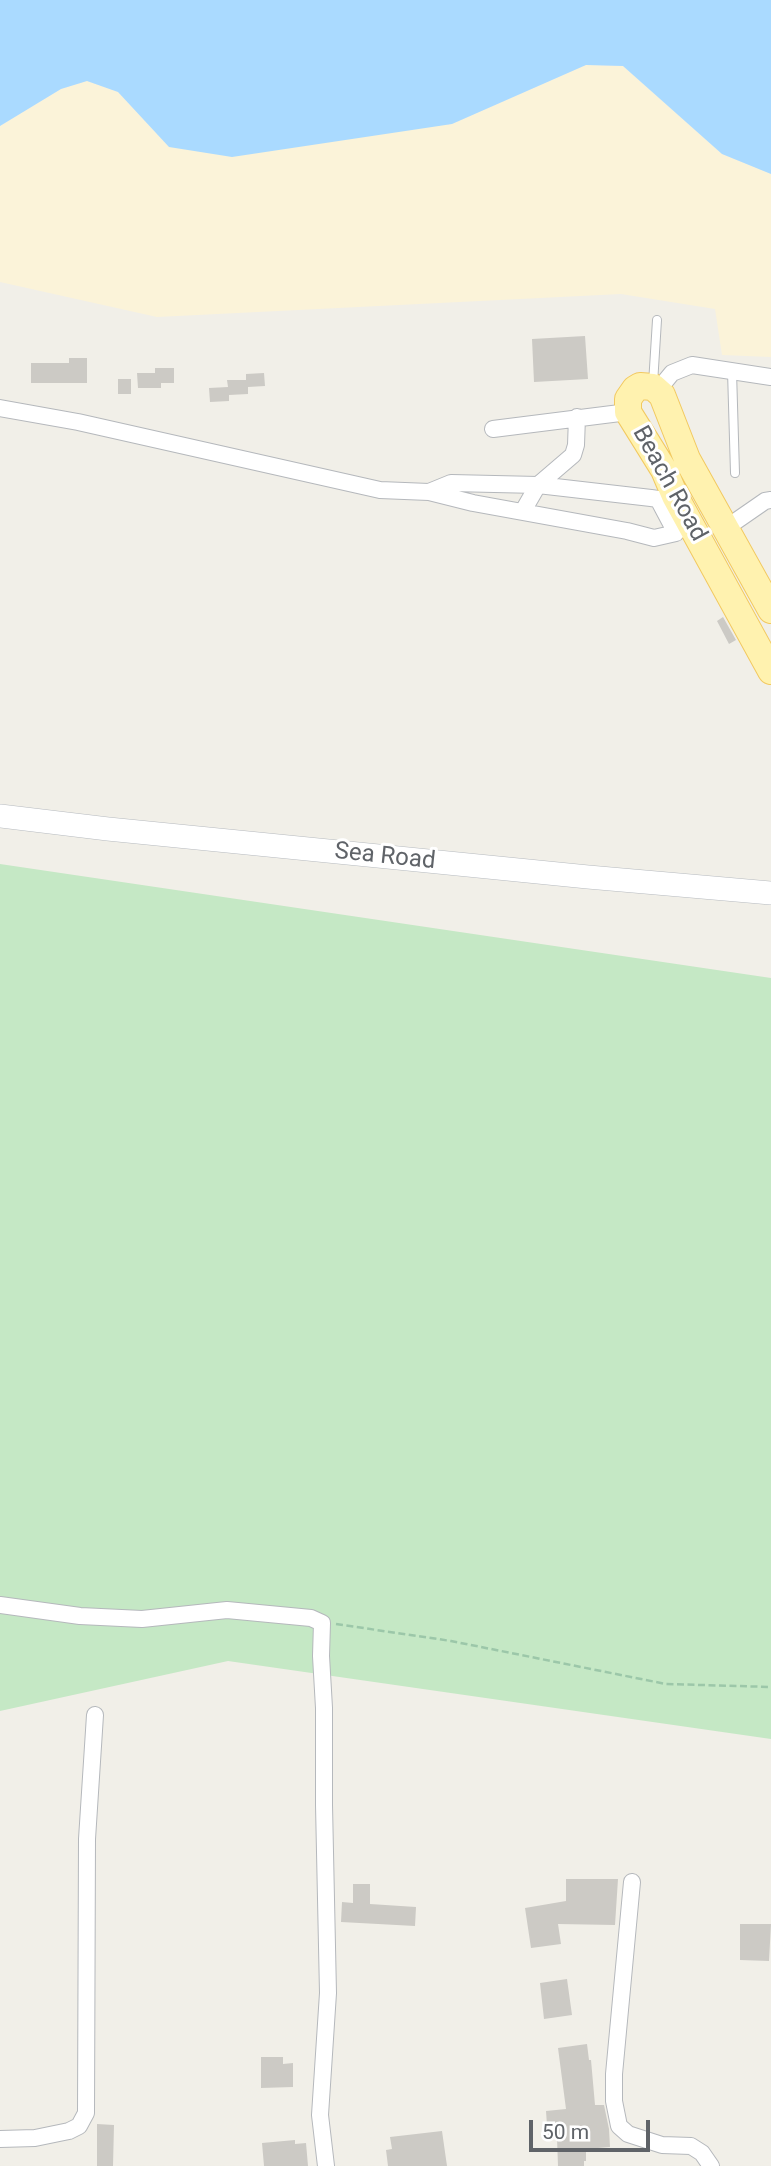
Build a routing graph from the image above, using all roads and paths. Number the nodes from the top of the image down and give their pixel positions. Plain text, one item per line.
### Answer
1 (657, 320) dead end
2 (732, 371) junction
3 (771, 377) edge
4 (655, 388) junction
5 (0, 408) edge
6 (628, 412) junction
7 (577, 417) junction
8 (493, 429) dead end
9 (675, 464) junction
10 (735, 472) dead end
11 (538, 485) junction
12 (701, 485) junction
13 (429, 492) junction
14 (675, 496) junction
15 (771, 500) edge
16 (523, 511) junction
17 (726, 528) junction
18 (768, 595) edge
19 (771, 671) edge
20 (0, 816) edge
21 (771, 892) edge
22 (0, 1605) edge
23 (322, 1623) junction
24 (771, 1687) edge
25 (95, 1716) dead end
26 (632, 1882) dead end
27 (0, 2139) edge
28 (326, 2166) edge
29 (711, 2166) edge

1 - 4 lane
2 - 3 street
2 - 4 street
2 - 10 lane
4 - 6 main road, Beach Road
4 - 9 main road, Beach Road
5 - 13 street
6 - 7 street
6 - 9 main road, Beach Road
7 - 8 street
7 - 11 street
9 - 12 main road, Beach Road
9 - 14 main road, Beach Road
11 - 13 street
11 - 16 street
11 - 16 street
12 - 14 main road
12 - 17 main road, Beach Road
13 - 16 street
14 - 19 main road, Beach Road
15 - 17 street
17 - 18 main road, Beach Road
20 - 21 street, Sea Road
22 - 23 street
23 - 24 path
23 - 28 street
25 - 27 street
26 - 29 street

